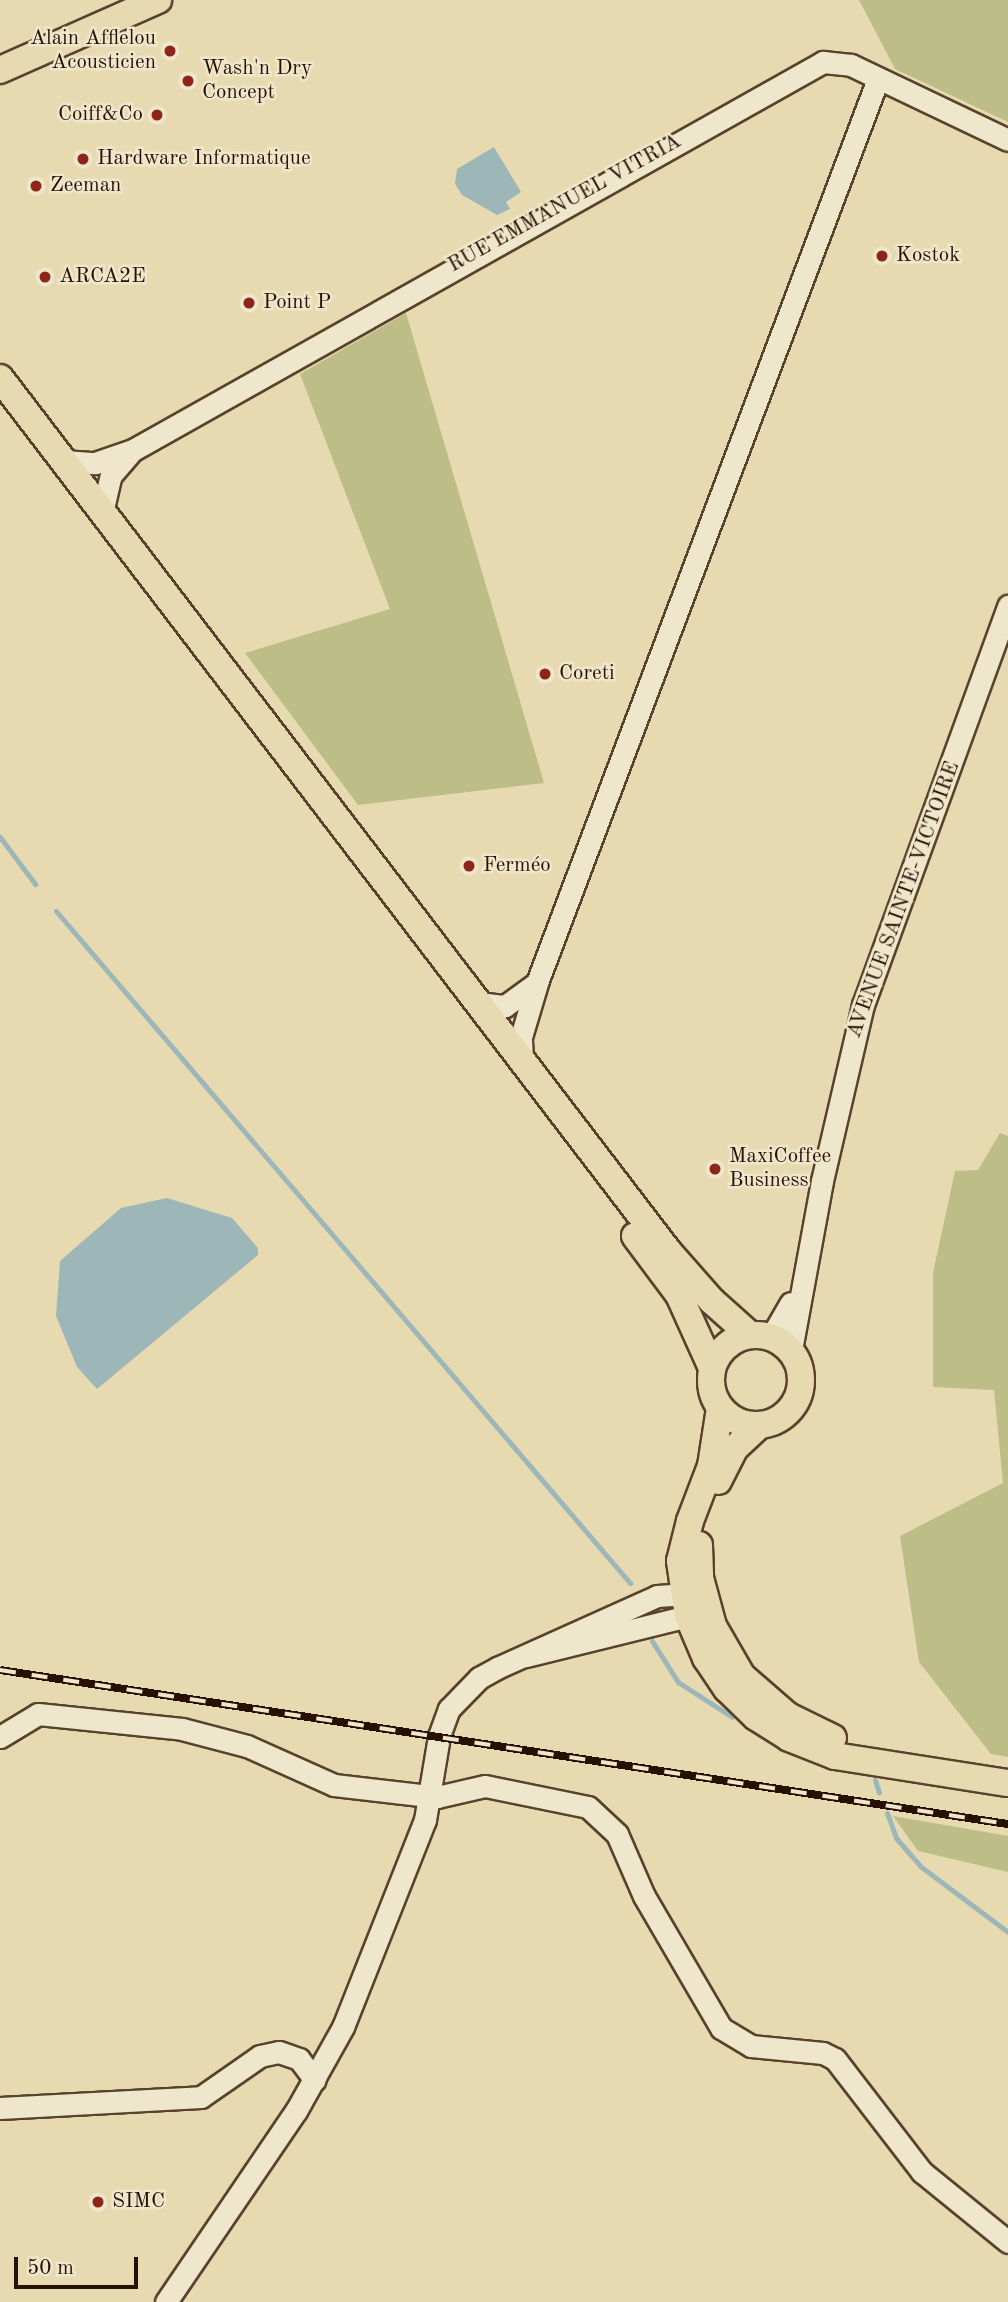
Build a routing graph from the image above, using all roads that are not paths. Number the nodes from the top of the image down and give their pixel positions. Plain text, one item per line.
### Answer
1 (135, 0) edge
2 (158, 0) edge
3 (0, 60) edge
4 (0, 70) edge
5 (878, 79) junction
6 (1008, 140) edge
7 (0, 378) edge
8 (0, 402) edge
9 (133, 450) junction
10 (63, 461) junction
11 (102, 513) junction
12 (1008, 606) edge
13 (538, 979) junction
14 (479, 1003) junction
15 (522, 1059) junction
16 (771, 1341) junction
17 (712, 1367) junction
18 (720, 1408) junction
19 (759, 1426) junction
20 (692, 1604) junction
21 (0, 1737) edge
22 (1006, 1782) edge
23 (431, 1797) junction
24 (315, 2080) junction
25 (0, 2108) edge
26 (1008, 2242) edge
27 (171, 2298) edge

1 - 3 main road
2 - 4 main road
5 - 6 street, RUE EMMANUEL VITRIA
5 - 9 street, RUE EMMANUEL VITRIA
5 - 13 street
7 - 10 main road
8 - 17 main road
9 - 10 street
9 - 11 street
10 - 11 main road
11 - 14 main road
12 - 16 street, AVENUE SAINTE-VICTOIRE
13 - 14 street
13 - 15 street
14 - 15 main road
15 - 16 main road
16 - 17 main road
16 - 19 main road
17 - 18 main road
18 - 19 main road
18 - 20 main road
19 - 20 main road
20 - 22 main road
20 - 23 street
21 - 23 street
23 - 24 street
23 - 26 street
24 - 25 street
24 - 27 street

